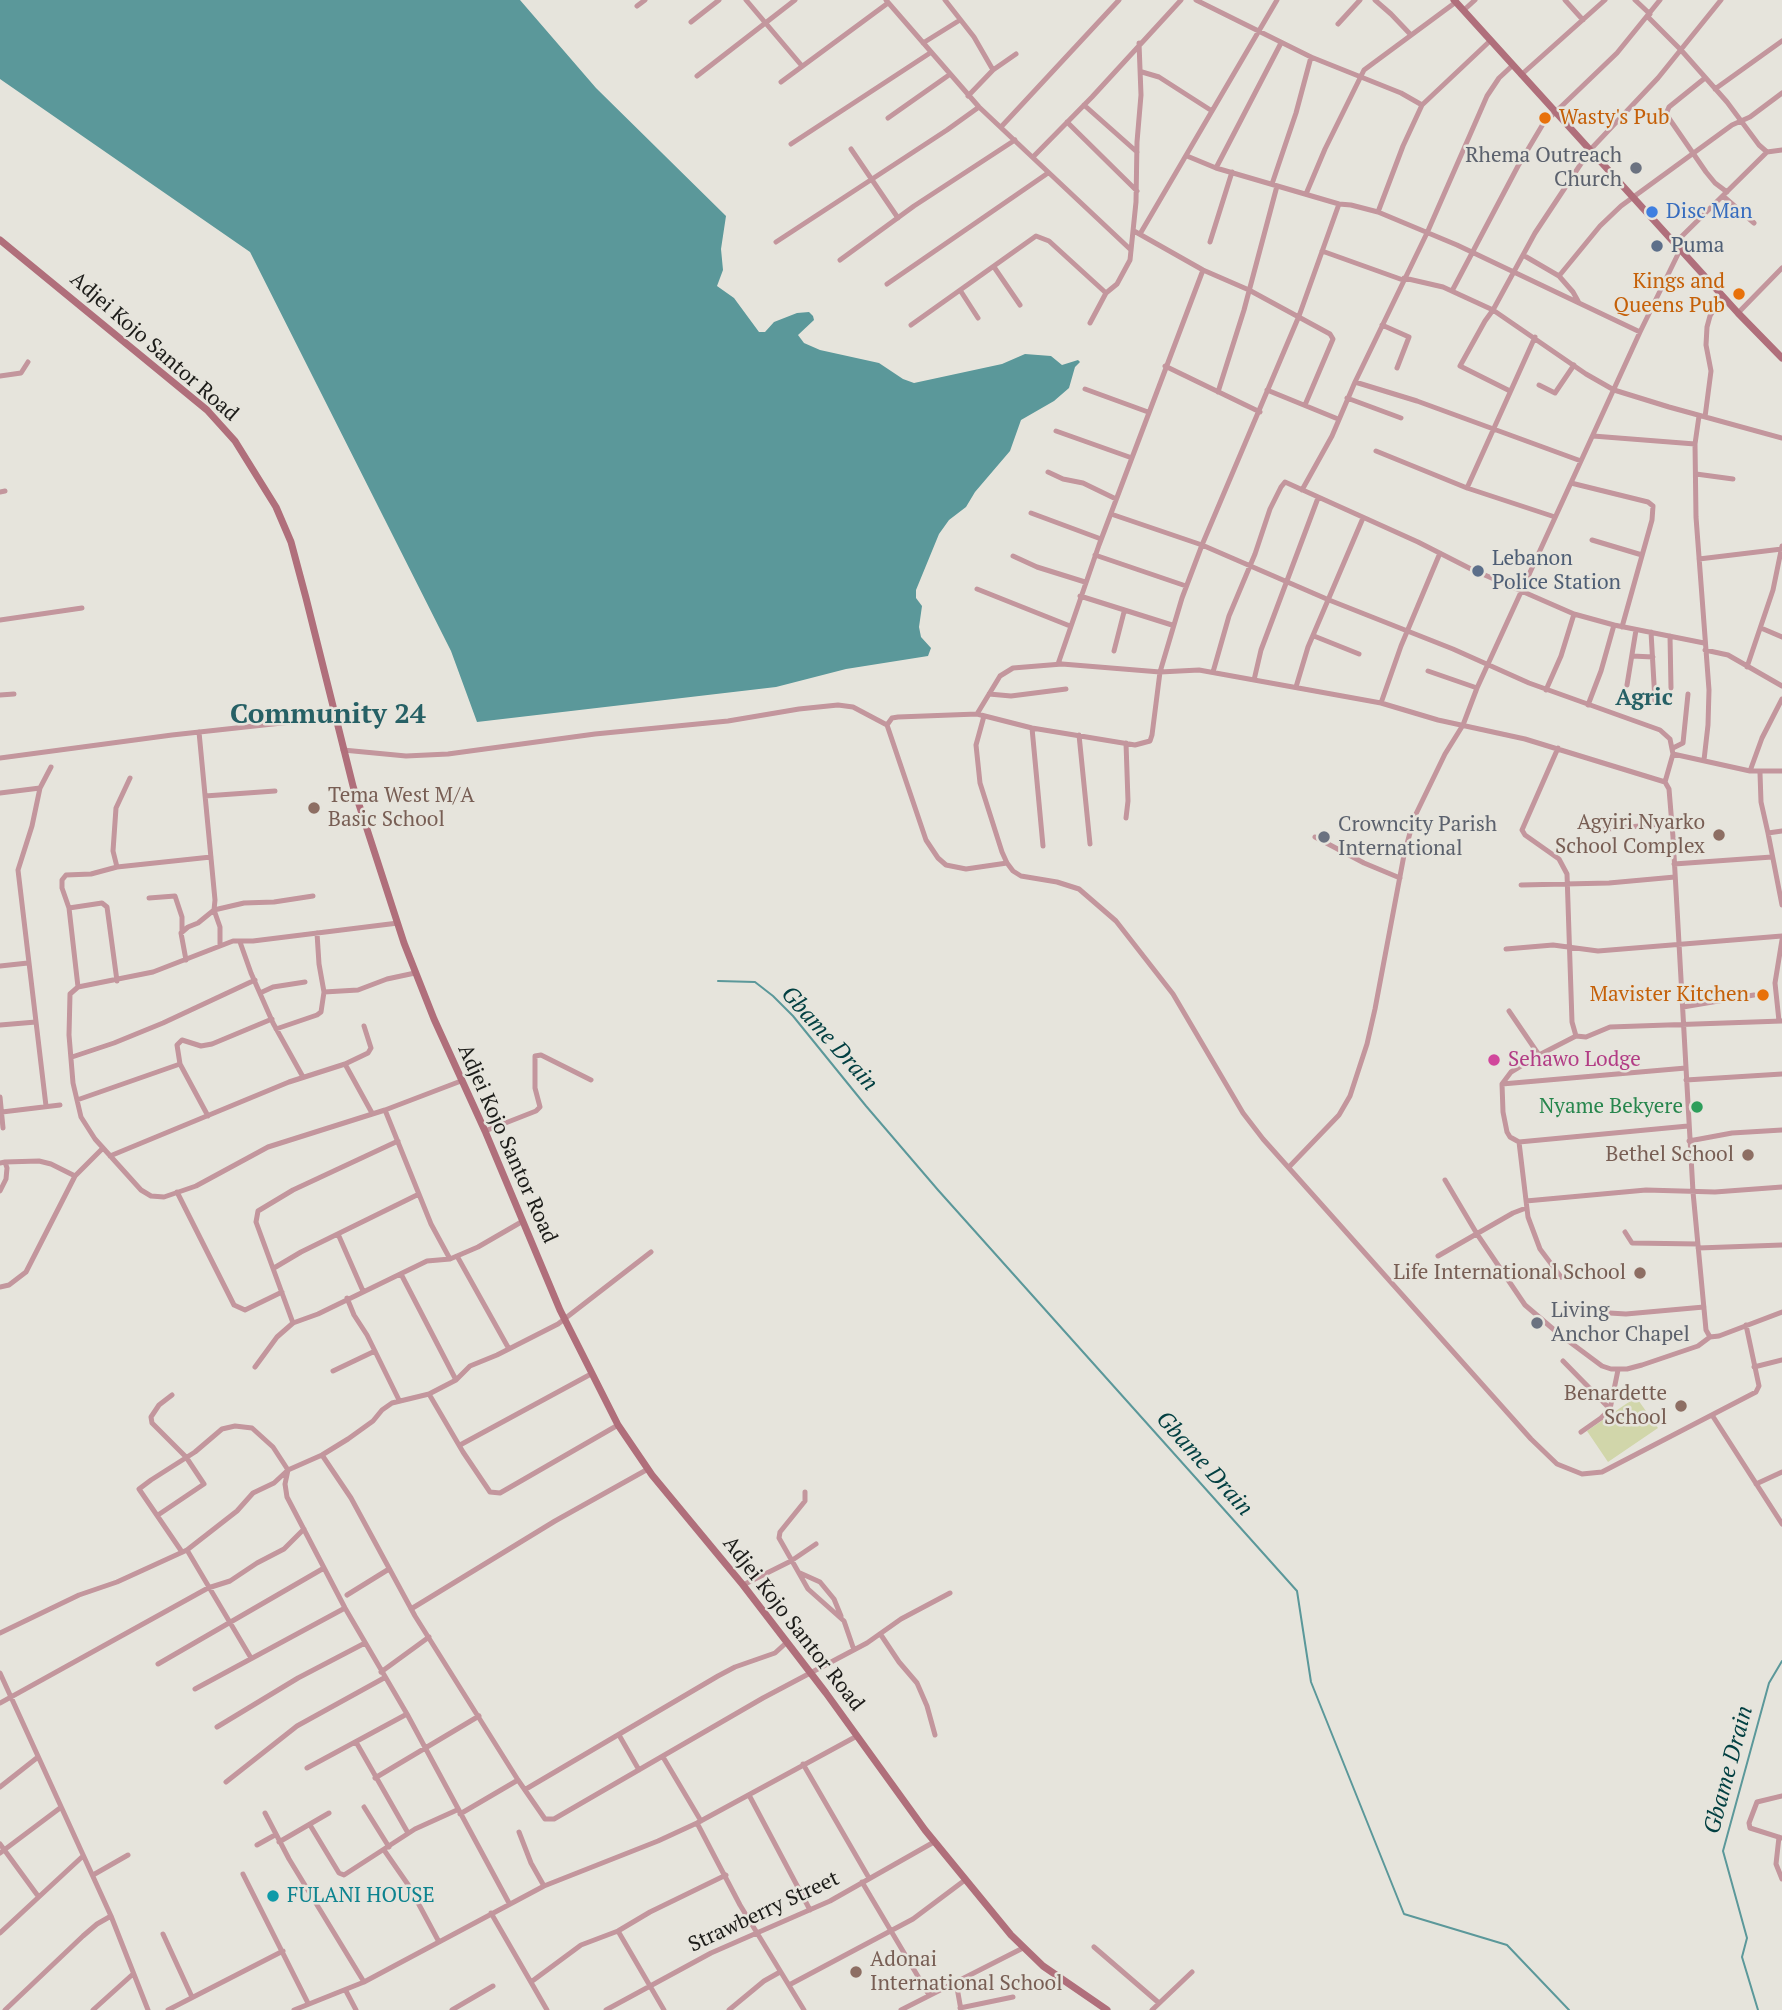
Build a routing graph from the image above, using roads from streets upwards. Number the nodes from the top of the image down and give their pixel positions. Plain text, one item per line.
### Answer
1 (645, 0) edge
2 (719, 0) edge
3 (746, 0) edge
4 (795, 0) edge
5 (945, 0) edge
6 (1119, 0) edge
7 (1181, 0) edge
8 (1196, 0) edge
9 (1277, 0) edge
10 (1360, 0) edge
11 (1375, 0) edge
12 (1475, 0) edge
13 (1565, 0) edge
14 (1605, 0) edge
15 (1635, 0) edge
16 (1660, 0) edge
17 (1721, 0) edge
18 (887, 1) edge
19 (1455, 1) edge
20 (637, 6) dead end
21 (1464, 10) junction
22 (1649, 15) junction
23 (960, 20) junction
24 (1583, 20) junction
25 (691, 22) dead end
26 (765, 23) junction
27 (1338, 24) dead end
28 (1260, 32) junction
29 (1411, 35) junction
30 (1491, 40) junction
31 (1782, 41) edge
32 (923, 43) junction
33 (1139, 43) junction
34 (1282, 43) junction
35 (1681, 50) junction
36 (930, 53) junction
37 (1016, 54) dead end
38 (1311, 57) junction
39 (1513, 65) junction
40 (802, 66) junction
41 (993, 71) junction
42 (1142, 72) junction
43 (949, 75) junction
44 (1521, 75) junction
45 (697, 76) dead end
46 (1361, 78) junction
47 (1705, 78) junction
48 (781, 82) dead end
49 (1715, 89) junction
50 (1782, 93) edge
51 (968, 96) junction
52 (1084, 105) junction
53 (1422, 105) junction
54 (979, 107) junction
55 (1212, 111) junction
56 (1555, 112) junction
57 (888, 118) dead end
58 (1739, 121) junction
59 (1067, 122) junction
60 (1001, 127) junction
61 (1015, 140) junction
62 (791, 144) dead end
63 (850, 149) dead end
64 (1590, 150) junction
65 (1782, 150) edge
66 (1137, 152) junction
67 (1767, 152) junction
68 (1695, 154) junction
69 (1186, 156) junction
70 (1033, 157) junction
71 (1216, 168) junction
72 (1232, 172) junction
73 (1048, 173) junction
74 (872, 180) junction
75 (1274, 185) junction
76 (1137, 191) junction
77 (1306, 194) junction
78 (1725, 194) junction
79 (1634, 198) junction
80 (1339, 204) junction
81 (1378, 212) junction
82 (898, 218) junction
83 (1754, 223) dead end
84 (1137, 233) junction
85 (1427, 233) junction
86 (0, 240) edge
87 (776, 242) dead end
88 (1210, 243) dead end
89 (1675, 243) junction
90 (1131, 250) junction
91 (1680, 250) junction
92 (1322, 251) junction
93 (1472, 252) junction
94 (1523, 255) junction
95 (840, 260) dead end
96 (994, 267) junction
97 (1782, 268) edge
98 (1203, 270) junction
99 (1514, 273) junction
100 (1559, 276) junction
101 (1403, 279) junction
102 (887, 284) dead end
103 (961, 290) junction
104 (1249, 290) junction
105 (1452, 291) junction
106 (1107, 293) junction
107 (1722, 296) junction
108 (1578, 301) junction
109 (1020, 305) dead end
110 (1493, 310) junction
111 (1738, 313) junction
112 (1299, 316) junction
113 (978, 318) dead end
114 (1090, 323) dead end
115 (1381, 325) junction
116 (911, 326) dead end
117 (1640, 332) junction
118 (1535, 337) junction
119 (1782, 357) edge
120 (28, 362) dead end
121 (1574, 365) junction
122 (1165, 366) junction
123 (1397, 368) dead end
124 (0, 376) edge
125 (1354, 382) junction
126 (1539, 385) dead end
127 (1085, 389) dead end
128 (1267, 390) junction
129 (1614, 390) junction
130 (1510, 391) junction
131 (1218, 392) junction
132 (1347, 398) junction
133 (1305, 405) junction
134 (1149, 412) junction
135 (1260, 412) junction
136 (1702, 417) junction
137 (1401, 418) dead end
138 (1338, 419) junction
139 (1492, 429) junction
140 (1056, 431) dead end
141 (1593, 436) junction
142 (1782, 438) edge
143 (1695, 444) junction
144 (1376, 451) dead end
145 (1132, 458) junction
146 (1581, 461) junction
147 (1048, 472) dead end
148 (1696, 474) junction
149 (1733, 479) dead end
150 (1571, 483) junction
151 (1467, 488) junction
152 (1301, 490) junction
153 (1318, 498) junction
154 (1116, 499) junction
155 (1031, 513) dead end
156 (1111, 514) junction
157 (1555, 517) junction
158 (1363, 518) junction
159 (1101, 538) junction
160 (1592, 540) dead end
161 (1202, 545) junction
162 (1782, 548) edge
163 (1440, 553) junction
164 (1096, 555) junction
165 (1642, 555) junction
166 (1013, 556) dead end
167 (1699, 559) junction
168 (1250, 565) junction
169 (1085, 582) junction
170 (1287, 582) junction
171 (1186, 586) junction
172 (977, 589) dead end
173 (1521, 592) junction
174 (1080, 596) junction
175 (1329, 600) junction
176 (82, 608) dead end
177 (1124, 612) junction
178 (1574, 614) junction
179 (0, 620) edge
180 (1172, 625) junction
181 (1614, 625) junction
182 (1070, 626) junction
183 (1622, 627) junction
184 (1761, 628) junction
185 (1636, 630) junction
186 (1407, 631) junction
187 (1651, 632) junction
188 (1314, 636) junction
189 (1670, 636) junction
190 (1782, 637) edge
191 (1704, 643) junction
192 (1705, 650) junction
193 (1114, 651) dead end
194 (1359, 654) dead end
195 (1632, 656) junction
196 (1653, 657) junction
197 (1058, 664) junction
198 (1488, 665) junction
199 (1747, 667) junction
200 (1429, 671) dead end
201 (1160, 672) junction
202 (1213, 672) junction
203 (1254, 680) junction
204 (1627, 685) dead end
205 (1296, 687) junction
206 (1782, 687) edge
207 (1477, 688) junction
208 (1671, 688) dead end
209 (1066, 689) dead end
210 (1546, 690) junction
211 (14, 694) dead end
212 (989, 694) junction
213 (1688, 694) dead end
214 (0, 695) edge
215 (1782, 699) edge
216 (1655, 701) dead end
217 (1381, 703) junction
218 (1588, 705) junction
219 (976, 714) junction
220 (984, 716) junction
221 (337, 718) junction
222 (887, 724) junction
223 (1463, 725) junction
224 (1032, 728) junction
225 (199, 732) junction
226 (1079, 735) junction
227 (1126, 743) junction
228 (1558, 748) junction
229 (343, 750) junction
230 (1673, 751) junction
231 (0, 758) edge
232 (1704, 760) junction
233 (51, 767) dead end
234 (1750, 771) junction
235 (1782, 771) edge
236 (1760, 773) junction
237 (130, 778) dead end
238 (1665, 782) junction
239 (40, 788) junction
240 (275, 791) dead end
241 (0, 793) edge
242 (205, 796) junction
243 (1126, 818) dead end
244 (1672, 823) junction
245 (1596, 830) dead end
246 (1782, 831) edge
247 (1768, 833) junction
248 (1315, 837) dead end
249 (1090, 844) dead end
250 (1043, 845) dead end
251 (211, 857) junction
252 (1772, 857) junction
253 (1007, 863) junction
254 (1674, 864) junction
255 (117, 867) junction
256 (1675, 877) junction
257 (1399, 878) junction
258 (1569, 884) junction
259 (1521, 885) dead end
260 (1780, 888) edge
261 (313, 896) dead end
262 (149, 898) dead end
263 (1782, 905) edge
264 (69, 908) junction
265 (214, 910) junction
266 (398, 923) junction
267 (181, 933) junction
268 (317, 933) junction
269 (1782, 938) edge
270 (240, 942) junction
271 (1678, 944) junction
272 (220, 945) junction
273 (1571, 948) junction
274 (1506, 949) dead end
275 (186, 960) junction
276 (28, 963) junction
277 (0, 966) edge
278 (415, 973) junction
279 (255, 980) junction
280 (117, 981) junction
281 (305, 982) dead end
282 (78, 987) junction
283 (324, 992) junction
284 (261, 993) junction
285 (1754, 995) dead end
286 (1683, 1007) junction
287 (1509, 1011) dead end
288 (272, 1019) junction
289 (36, 1021) junction
290 (1781, 1021) edge
291 (1683, 1023) junction
292 (0, 1025) edge
293 (364, 1026) dead end
294 (276, 1029) junction
295 (1576, 1036) junction
296 (1539, 1055) junction
297 (72, 1057) junction
298 (180, 1063) junction
299 (345, 1064) junction
300 (1686, 1068) junction
301 (1782, 1074) edge
302 (303, 1077) junction
303 (461, 1080) junction
304 (591, 1080) dead end
305 (1686, 1080) junction
306 (1502, 1084) junction
307 (0, 1097) edge
308 (77, 1100) junction
309 (60, 1105) dead end
310 (46, 1106) junction
311 (385, 1110) junction
312 (2, 1112) junction
313 (372, 1113) junction
314 (208, 1116) junction
315 (1688, 1126) junction
316 (3, 1128) dead end
317 (1782, 1130) edge
318 (485, 1131) junction
319 (398, 1141) junction
320 (1689, 1141) junction
321 (1519, 1142) junction
322 (103, 1148) junction
323 (110, 1156) junction
324 (3, 1162) edge
325 (1289, 1167) junction
326 (75, 1176) junction
327 (1445, 1180) dead end
328 (1782, 1187) edge
329 (0, 1191) edge
330 (177, 1192) junction
331 (1693, 1192) junction
332 (419, 1194) junction
333 (1526, 1201) junction
334 (1526, 1208) junction
335 (523, 1221) junction
336 (1625, 1232) dead end
337 (338, 1234) junction
338 (1477, 1234) junction
339 (1782, 1245) edge
340 (1698, 1246) junction
341 (651, 1252) dead end
342 (457, 1256) junction
343 (1438, 1256) dead end
344 (450, 1259) junction
345 (274, 1268) junction
346 (401, 1273) junction
347 (1561, 1277) dead end
348 (0, 1287) edge
349 (363, 1291) junction
350 (282, 1292) junction
351 (347, 1298) junction
352 (1704, 1307) junction
353 (1593, 1312) dead end
354 (1782, 1312) edge
355 (565, 1319) junction
356 (293, 1323) junction
357 (1746, 1325) junction
358 (1710, 1337) junction
359 (509, 1349) junction
360 (375, 1351) junction
361 (1782, 1360) edge
362 (1563, 1361) dead end
363 (255, 1367) dead end
364 (1754, 1367) junction
365 (1618, 1370) junction
366 (333, 1371) dead end
367 (591, 1374) junction
368 (456, 1380) junction
369 (429, 1394) junction
370 (172, 1395) dead end
371 (399, 1401) junction
372 (1610, 1409) junction
373 (1712, 1415) junction
374 (618, 1425) junction
375 (1581, 1432) dead end
376 (460, 1445) junction
377 (322, 1455) junction
378 (186, 1457) junction
379 (648, 1469) junction
380 (288, 1470) junction
381 (1782, 1472) edge
382 (1756, 1484) junction
383 (805, 1492) dead end
384 (158, 1515) junction
385 (1782, 1524) edge
386 (304, 1530) junction
387 (816, 1544) dead end
388 (184, 1551) junction
389 (791, 1561) junction
390 (324, 1568) junction
391 (389, 1569) junction
392 (800, 1573) junction
393 (743, 1585) junction
394 (208, 1588) junction
395 (950, 1593) dead end
396 (347, 1595) dead end
397 (345, 1608) junction
398 (411, 1609) junction
399 (841, 1616) junction
400 (230, 1623) junction
401 (0, 1633) edge
402 (881, 1634) junction
403 (429, 1637) junction
404 (365, 1643) junction
405 (786, 1643) junction
406 (854, 1650) junction
407 (251, 1658) junction
408 (158, 1664) dead end
409 (381, 1672) junction
410 (0, 1673) edge
411 (810, 1673) junction
412 (384, 1678) junction
413 (195, 1689) dead end
414 (12, 1696) junction
415 (0, 1703) edge
416 (407, 1714) junction
417 (478, 1716) junction
418 (217, 1727) dead end
419 (619, 1735) junction
420 (935, 1735) dead end
421 (857, 1736) junction
422 (356, 1742) junction
423 (425, 1749) junction
424 (38, 1757) junction
425 (663, 1757) junction
426 (803, 1764) junction
427 (307, 1768) dead end
428 (639, 1770) junction
429 (375, 1778) junction
430 (518, 1780) junction
431 (226, 1782) dead end
432 (0, 1787) edge
433 (526, 1789) junction
434 (750, 1795) junction
435 (1782, 1796) edge
436 (364, 1807) dead end
437 (60, 1808) junction
438 (459, 1812) junction
439 (265, 1813) dead end
440 (329, 1813) dead end
441 (699, 1822) junction
442 (310, 1825) junction
443 (519, 1832) dead end
444 (408, 1833) junction
445 (275, 1835) junction
446 (1780, 1837) edge
447 (279, 1842) junction
448 (934, 1842) junction
449 (257, 1846) dead end
450 (386, 1848) junction
451 (1, 1849) edge
452 (128, 1854) dead end
453 (83, 1856) junction
454 (243, 1874) dead end
455 (93, 1875) junction
456 (726, 1875) junction
457 (869, 1878) junction
458 (965, 1880) junction
459 (1782, 1880) edge
460 (862, 1882) junction
461 (544, 1886) junction
462 (38, 1896) junction
463 (509, 1903) junction
464 (810, 1910) junction
465 (491, 1913) junction
466 (111, 1916) junction
467 (618, 1931) junction
468 (890, 1932) junction
469 (0, 1933) edge
470 (757, 1933) junction
471 (163, 1934) dead end
472 (439, 1941) junction
473 (1094, 1947) dead end
474 (1023, 1948) junction
475 (283, 1951) junction
476 (780, 1972) junction
477 (1192, 1972) dead end
478 (133, 1974) junction
479 (364, 1982) junction
480 (531, 1982) junction
481 (956, 1982) junction
482 (649, 1985) junction
483 (789, 1985) junction
484 (492, 1986) dead end
485 (346, 1991) junction
486 (929, 1996) junction
487 (192, 1997) junction
488 (1013, 1997) dead end
489 (308, 2003) junction
490 (1159, 2003) junction
491 (960, 2009) edge
492 (5, 2010) edge
493 (93, 2010) edge
494 (148, 2010) edge
495 (168, 2010) edge
496 (294, 2010) edge
497 (356, 2010) edge
498 (452, 2010) edge
499 (547, 2010) edge
500 (606, 2010) edge
501 (664, 2010) edge
502 (729, 2010) edge
503 (804, 2010) edge
504 (901, 2010) edge
505 (1107, 2010) edge
506 (1153, 2010) edge

1 - 20 street
2 - 25 street
3 - 26 street
4 - 26 street
5 - 23 street
6 - 60 street
7 - 33 street
8 - 28 street
9 - 28 street
10 - 27 street
11 - 29 street
12 - 21 street
13 - 24 street
14 - 24 street
15 - 22 street
16 - 22 street
17 - 35 street
18 - 32 street
18 - 40 street
19 - 21 street
19 - 29 street
21 - 30 street
22 - 35 street
22 - 56 street
23 - 32 street
23 - 41 street
24 - 44 street
26 - 40 street
26 - 45 street
28 - 34 street
28 - 55 street
29 - 46 street
30 - 39 street
30 - 53 street
31 - 49 street
32 - 36 street
33 - 42 street
33 - 52 street
34 - 38 street
34 - 71 street
35 - 47 street
35 - 64 street
36 - 43 street
36 - 62 street
37 - 41 street
38 - 46 street
38 - 75 street
39 - 44 street
39 - 85 street
40 - 48 street
41 - 51 street
42 - 55 street
42 - 66 street
43 - 51 street
43 - 57 street
44 - 56 street
46 - 53 street
46 - 77 street
47 - 49 street
47 - 68 street
49 - 58 street
50 - 58 street
51 - 54 street
52 - 59 street
52 - 66 street
53 - 81 street
54 - 60 street
54 - 74 street
55 - 69 street
56 - 64 street
56 - 93 street
58 - 67 street
58 - 68 street
59 - 70 street
59 - 76 street
60 - 61 street
61 - 70 street
61 - 82 street
63 - 74 street
64 - 79 street
64 - 94 street
65 - 67 street
66 - 76 street
67 - 78 street
68 - 78 street
68 - 79 street
69 - 71 street
69 - 84 street
70 - 73 street
71 - 72 street
72 - 75 street
72 - 88 street
73 - 90 street
73 - 102 street
74 - 82 street
74 - 87 street
75 - 77 street
75 - 104 street
76 - 84 street
77 - 80 street
78 - 83 street
78 - 89 street
79 - 89 street
79 - 100 street
80 - 81 street
80 - 92 street
81 - 85 street
82 - 95 street
84 - 90 street
84 - 98 street
85 - 93 street
85 - 101 street
86 - 221 street, Adjei Kojo Santor Road
89 - 91 street
90 - 106 street
91 - 107 street
91 - 117 street
92 - 101 street
92 - 112 street
93 - 99 street
93 - 105 street
94 - 99 street
94 - 100 street
96 - 103 street
96 - 106 street
96 - 109 street
97 - 111 street
98 - 104 street
98 - 122 street
99 - 108 street
99 - 110 street
100 - 108 street
101 - 105 street
101 - 115 street
103 - 113 street
103 - 116 street
104 - 112 street
104 - 131 street
105 - 110 street
106 - 114 street
107 - 111 street
107 - 136 street
108 - 117 street
110 - 118 street
110 - 130 street
111 - 119 street
112 - 128 street
112 - 133 street
115 - 123 street
115 - 125 street
117 - 129 street
118 - 121 street
118 - 130 street
120 - 124 street
121 - 126 street
121 - 129 street
122 - 131 street
122 - 134 street
125 - 132 street
125 - 139 street
127 - 134 street
128 - 133 street
128 - 135 street
129 - 136 street
129 - 141 street
130 - 139 street
131 - 135 street
132 - 137 street
132 - 138 street
133 - 138 street
134 - 145 street
135 - 161 street
136 - 142 street
136 - 143 street
138 - 152 street
139 - 146 street
139 - 151 street
140 - 145 street
141 - 143 street
141 - 146 street
143 - 148 street
144 - 151 street
145 - 154 street
146 - 150 street
147 - 154 street
148 - 149 street
148 - 167 street
150 - 157 street
150 - 165 street
151 - 157 street
152 - 153 street
152 - 168 street
153 - 158 street
153 - 170 street
154 - 156 street
155 - 159 street
156 - 159 street
156 - 161 street
157 - 173 street
158 - 163 street
158 - 175 street
159 - 164 street
160 - 165 street
161 - 168 street
161 - 171 street
162 - 167 street
162 - 184 street
163 - 173 street
163 - 186 street
164 - 169 street
164 - 171 street
165 - 183 street
166 - 169 street
167 - 191 street
168 - 170 street
168 - 202 street
169 - 174 street
170 - 175 street
170 - 203 street
171 - 180 street
172 - 182 street
173 - 178 street
173 - 198 street
174 - 177 street
174 - 182 street
175 - 186 street
175 - 188 street
176 - 179 street
177 - 180 street
177 - 193 street
178 - 181 street
178 - 210 street
180 - 201 street
181 - 183 street
181 - 218 street
182 - 197 street
183 - 185 street
184 - 190 street
184 - 199 street
185 - 187 street
185 - 195 street
186 - 198 street
186 - 217 street
187 - 189 street
187 - 196 street
188 - 194 street
188 - 205 street
189 - 191 street
189 - 208 street
191 - 192 street
192 - 199 street
192 - 232 street
195 - 196 street
195 - 204 street
196 - 216 street
197 - 201 street
197 - 212 street
198 - 207 street
198 - 210 street
199 - 206 street
200 - 207 street
201 - 202 street
201 - 227 street
202 - 203 street
203 - 205 street
205 - 217 street
207 - 223 street
209 - 212 street
210 - 218 street
211 - 214 street
212 - 219 street
213 - 230 street
215 - 234 street
217 - 223 street
218 - 230 street
219 - 220 street
219 - 222 street
220 - 224 street
220 - 253 street
221 - 225 street
221 - 229 street, Adjei Kojo Santor Road
222 - 229 street
222 - 253 street
223 - 228 street
223 - 257 street
224 - 226 street
224 - 250 street
225 - 231 street
225 - 242 street
226 - 227 street
226 - 249 street
227 - 243 street
228 - 238 street
228 - 258 street
229 - 266 street, Adjei Kojo Santor Road
230 - 232 street
230 - 238 street
232 - 234 street
233 - 239 street
234 - 236 street
235 - 236 street
236 - 247 street
237 - 255 street
238 - 244 street
239 - 241 street
239 - 276 street
240 - 242 street
242 - 251 street
244 - 245 street
244 - 254 street
246 - 247 street
247 - 252 street
248 - 257 street
251 - 255 street
251 - 265 street
252 - 254 street
252 - 260 street
253 - 325 street
254 - 256 street
255 - 264 street
256 - 258 street
256 - 271 street
257 - 325 street
258 - 259 street
258 - 273 street
260 - 263 street
261 - 265 street
262 - 267 street
264 - 280 street
264 - 282 street
265 - 267 street
265 - 272 street
266 - 268 street
266 - 278 street, Adjei Kojo Santor Road
267 - 275 street
268 - 270 street
268 - 283 street
269 - 271 street
269 - 290 street
270 - 272 street
270 - 279 street
271 - 273 street
271 - 286 street
272 - 275 street
273 - 274 street
273 - 295 street
275 - 280 street
276 - 277 street
276 - 289 street
278 - 283 street
278 - 303 street, Adjei Kojo Santor Road
279 - 284 street
279 - 297 street
280 - 282 street
281 - 284 street
282 - 297 street
283 - 294 street
284 - 288 street
285 - 286 street
286 - 291 street
287 - 296 street
288 - 294 street
288 - 298 street
289 - 292 street
289 - 310 street
290 - 291 street
291 - 295 street
291 - 300 street
293 - 299 street
294 - 302 street
295 - 296 street
296 - 306 street
297 - 308 street
298 - 308 street
298 - 314 street
299 - 302 street
299 - 313 street
300 - 305 street
300 - 306 street
301 - 305 street
302 - 314 street
303 - 311 street
303 - 318 street, Adjei Kojo Santor Road
304 - 318 street
305 - 315 street
306 - 321 street
307 - 312 street
308 - 322 street
309 - 310 street
310 - 312 street
311 - 313 street
311 - 319 street
312 - 316 street
313 - 330 street
314 - 323 street
315 - 320 street
315 - 321 street
317 - 320 street
318 - 335 street, Adjei Kojo Santor Road
319 - 332 street
319 - 345 street
320 - 331 street
321 - 333 street
322 - 323 street
322 - 326 street
323 - 330 street
324 - 326 street
324 - 329 street
325 - 373 street
326 - 348 street
327 - 338 street
328 - 331 street
330 - 350 street
331 - 333 street
331 - 340 street
332 - 337 street
332 - 344 street
333 - 334 street
334 - 338 street
334 - 347 street
335 - 342 street
335 - 355 street, Adjei Kojo Santor Road
336 - 340 street
337 - 345 street
337 - 349 street
338 - 343 street
338 - 365 street
339 - 340 street
340 - 352 street
341 - 355 street
342 - 344 street
342 - 359 street
344 - 346 street
345 - 350 street
346 - 349 street
346 - 368 street
349 - 351 street
350 - 356 street
351 - 356 street
351 - 360 street
352 - 353 street
352 - 358 street
354 - 357 street
355 - 359 street
355 - 367 street, Adjei Kojo Santor Road
356 - 363 street
357 - 358 street
357 - 364 street
358 - 365 street
359 - 368 street
360 - 366 street
360 - 371 street
361 - 364 street
362 - 372 street
364 - 373 street
365 - 372 street
367 - 374 street, Adjei Kojo Santor Road
367 - 376 street
368 - 369 street
369 - 371 street
369 - 376 street
370 - 378 street
371 - 377 street
372 - 375 street
373 - 382 street
374 - 376 street
374 - 379 street, Adjei Kojo Santor Road
377 - 380 street
377 - 391 street
378 - 380 street
378 - 384 street
378 - 384 street
379 - 393 street, Adjei Kojo Santor Road
379 - 398 street
380 - 386 street
380 - 388 street
381 - 382 street
382 - 385 street
383 - 389 street
384 - 388 street
386 - 390 street
386 - 394 street
387 - 389 street
388 - 394 street
388 - 401 street
389 - 392 street
389 - 393 street
390 - 397 street
390 - 400 street
391 - 396 street
391 - 398 street
392 - 399 street
392 - 399 street
393 - 405 street, Adjei Kojo Santor Road
394 - 400 street
394 - 414 street
395 - 402 street
397 - 404 street
397 - 407 street
398 - 403 street
399 - 406 street
400 - 407 street
400 - 408 street
402 - 406 street
402 - 420 street
403 - 409 street
403 - 417 street
404 - 409 street
404 - 418 street
405 - 411 street, Adjei Kojo Santor Road
405 - 419 street
406 - 411 street
407 - 413 street
409 - 412 street
410 - 414 street
411 - 421 street, Adjei Kojo Santor Road
411 - 425 street
412 - 416 street
412 - 431 street
414 - 415 street
414 - 424 street
416 - 422 street
416 - 423 street
417 - 423 street
417 - 430 street
419 - 428 street
419 - 433 street
421 - 426 street
421 - 448 street, Adjei Kojo Santor Road
422 - 427 street
422 - 429 street
423 - 429 street
423 - 438 street
424 - 432 street
424 - 437 street
425 - 428 street
425 - 441 street
426 - 434 street
426 - 457 street
428 - 433 street
429 - 444 street
430 - 433 street
430 - 438 street
434 - 441 street
434 - 464 street
435 - 446 street
436 - 450 street
437 - 451 street
437 - 453 street
438 - 444 street
438 - 463 street
439 - 445 street
440 - 442 street
441 - 456 street
441 - 461 street
442 - 447 street
442 - 450 street
443 - 461 street
444 - 450 street
445 - 447 street
445 - 449 street
446 - 459 street
447 - 479 street
448 - 457 street, Strawberry Street
448 - 458 street, Adjei Kojo Santor Road
450 - 472 street
451 - 462 street
452 - 455 street
453 - 455 street
453 - 462 street
454 - 475 street
455 - 466 street
456 - 467 street
456 - 470 street
457 - 460 street, Strawberry Street
458 - 468 street
458 - 474 street, Adjei Kojo Santor Road
460 - 464 street, Strawberry Street
460 - 468 street
461 - 463 street
462 - 469 street
463 - 465 street
464 - 470 street, Strawberry Street
465 - 472 street
465 - 480 street
466 - 478 street
466 - 492 street
467 - 480 street
467 - 482 street
468 - 483 street
468 - 486 street
470 - 476 street
470 - 482 street, Strawberry Street
471 - 487 street
472 - 479 street
473 - 490 street
474 - 481 street
474 - 505 street, Adjei Kojo Santor Road
475 - 487 street
475 - 489 street
476 - 483 street
476 - 502 street
477 - 490 street
478 - 493 street
478 - 494 street
479 - 485 street
480 - 499 street
481 - 486 street
481 - 491 street
482 - 500 street, Strawberry Street
482 - 501 street
483 - 503 street
484 - 498 street
485 - 489 street
485 - 497 street
486 - 504 street
487 - 495 street
488 - 491 street
489 - 496 street
490 - 506 street

